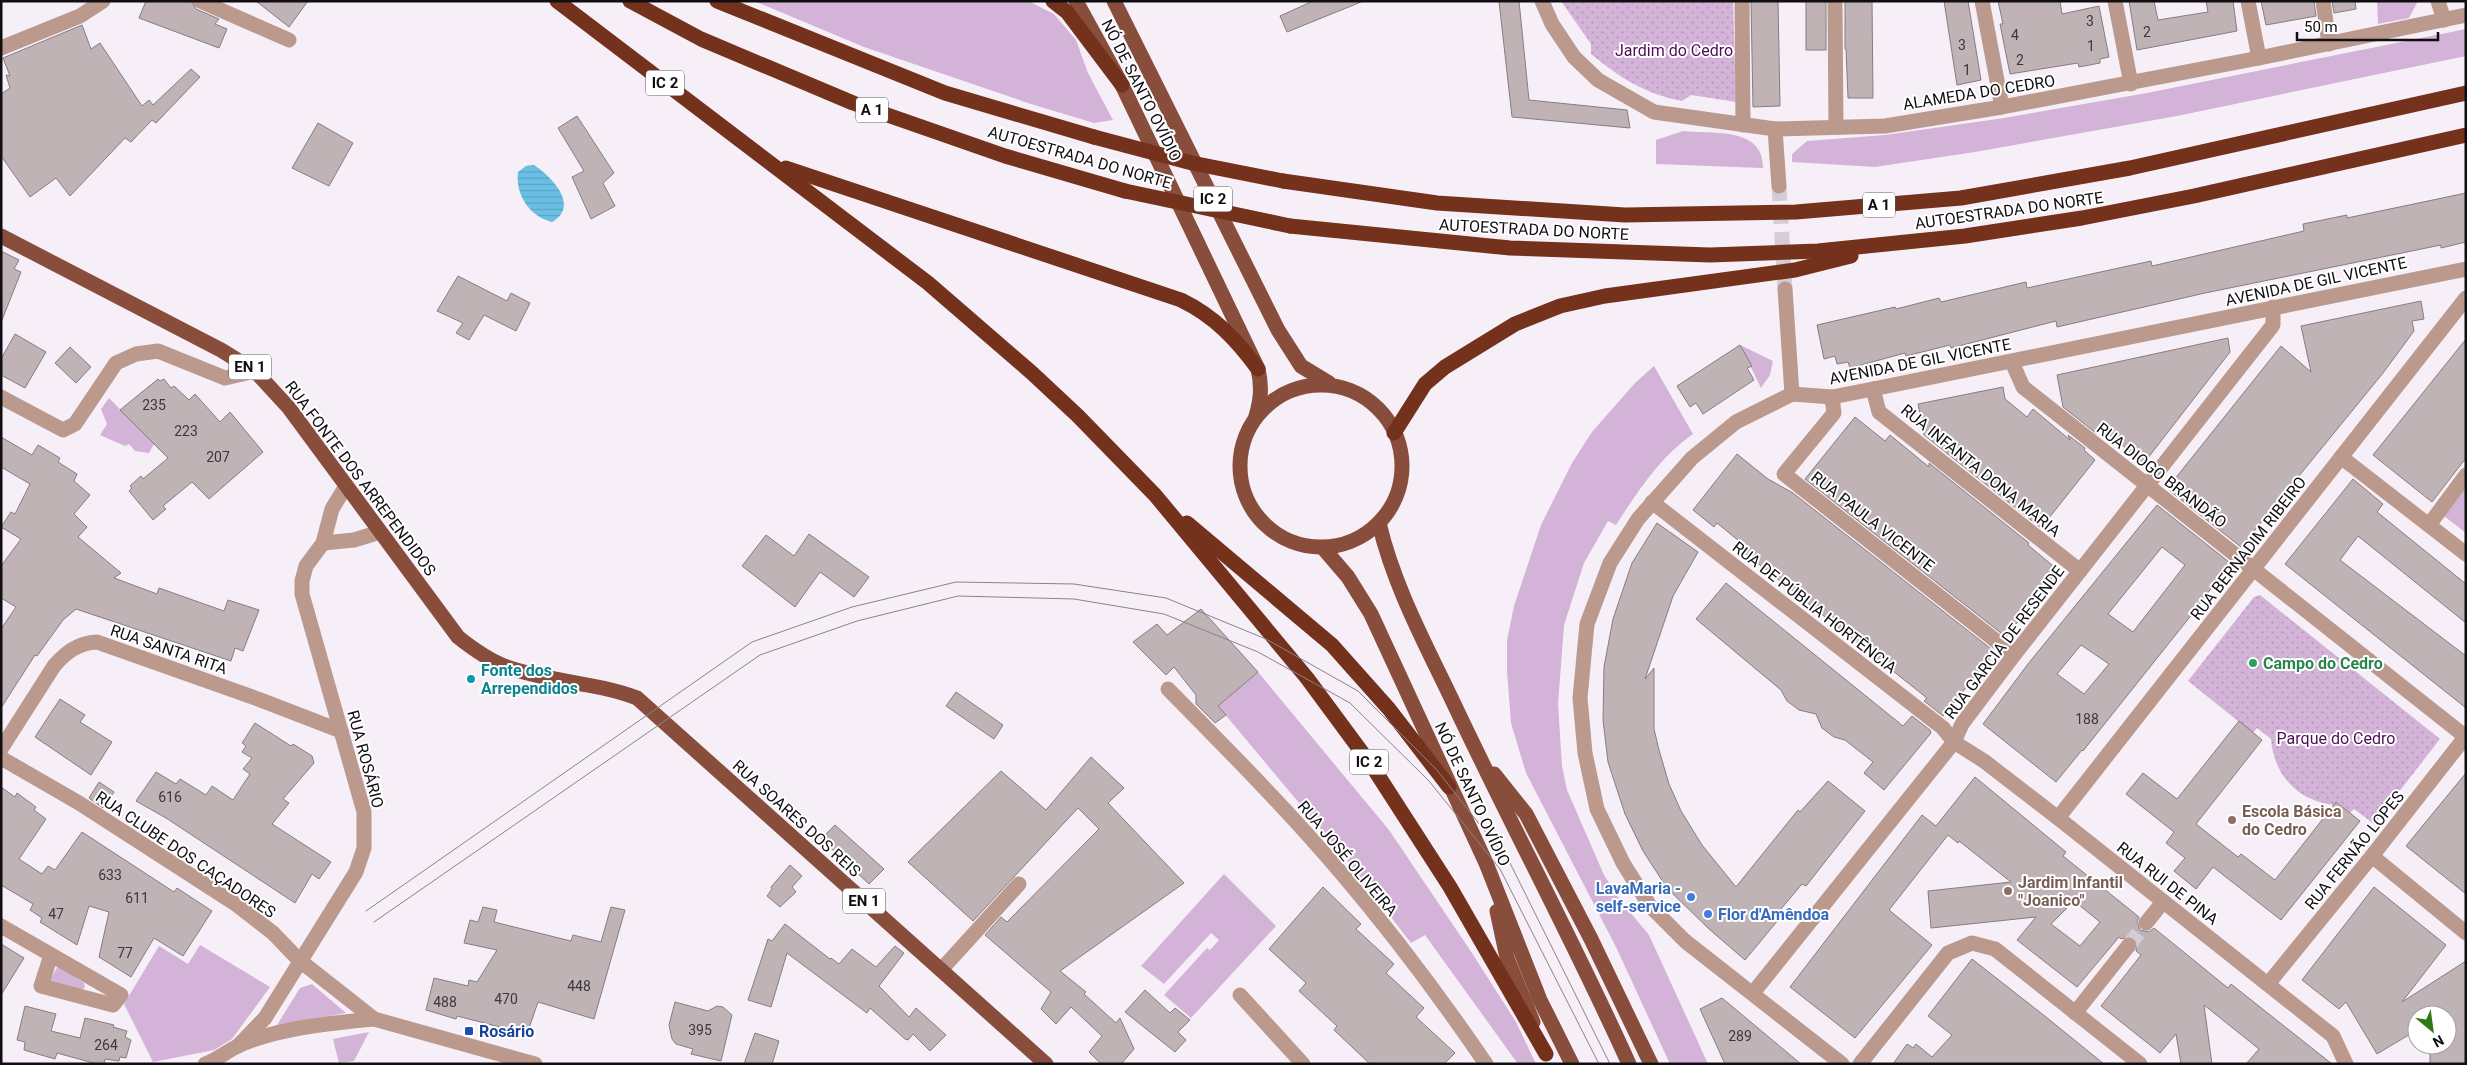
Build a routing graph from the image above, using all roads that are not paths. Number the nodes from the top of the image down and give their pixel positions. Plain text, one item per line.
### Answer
1 (103, 1) edge
2 (200, 1) edge
3 (556, 1) edge
4 (630, 1) edge
5 (717, 1) edge
6 (1053, 1) edge
7 (1076, 1) edge
8 (1114, 1) edge
9 (1542, 1) edge
10 (1742, 1) edge
11 (1834, 1) edge
12 (1982, 1) edge
13 (2115, 1) edge
14 (2248, 1) edge
15 (2323, 1) edge
16 (2438, 1) edge
17 (2466, 15) edge
18 (2444, 20) junction
19 (289, 40) dead end
20 (2329, 44) junction
21 (1, 48) edge
22 (2259, 58) junction
23 (2131, 84) junction
24 (1122, 85) junction
25 (2466, 94) edge
26 (2002, 107) junction
27 (1743, 125) junction
28 (1836, 128) junction
29 (1775, 129) junction
30 (2466, 135) edge
31 (773, 164) junction
32 (1779, 186) tunnel mouth
33 (1, 236) edge
34 (1901, 243) junction
35 (2466, 269) edge
36 (1785, 289) tunnel mouth
37 (2466, 298) edge
38 (2273, 307) junction
39 (2012, 362) junction
40 (1258, 369) junction
41 (255, 371) junction
42 (1329, 383) junction
43 (1873, 389) junction
44 (1792, 394) junction
45 (1, 397) edge
46 (1832, 397) junction
47 (1256, 416) junction
48 (1394, 432) junction
49 (2340, 457) junction
50 (2466, 475) edge
51 (346, 486) junction
52 (2146, 486) junction
53 (1155, 496) junction
54 (1652, 502) junction
55 (1380, 523) junction
56 (2429, 525) junction
57 (380, 532) junction
58 (323, 543) junction
59 (1324, 548) junction
60 (2466, 554) edge
61 (2253, 570) junction
62 (2080, 571) junction
63 (2014, 655) junction
64 (1168, 688) dead end
65 (637, 698) joint
66 (342, 731) junction
67 (2466, 736) edge
68 (1954, 742) junction
69 (1474, 747) junction
70 (1, 749) edge
71 (1, 758) edge
72 (1449, 787) junction
73 (2058, 818) junction
74 (2372, 856) junction
75 (1486, 863) junction
76 (1019, 884) dead end
77 (2163, 902) junction
78 (2146, 923) tunnel mouth
79 (1, 926) edge
80 (2466, 933) edge
81 (2129, 945) tunnel mouth
82 (51, 954) junction
83 (300, 960) junction
84 (941, 970) junction
85 (2268, 984) junction
86 (1240, 994) dead end
87 (1752, 994) junction
88 (2075, 1013) junction
89 (374, 1019) junction
90 (238, 1046) junction
91 (1549, 1059) edge
92 (204, 1064) edge
93 (535, 1064) edge
94 (1046, 1064) edge
95 (1303, 1064) edge
96 (1486, 1064) edge
97 (1572, 1064) edge
98 (1630, 1064) edge
99 (1651, 1064) edge
100 (1842, 1064) edge
101 (1860, 1064) edge
102 (2140, 1064) edge
103 (2346, 1064) edge

1 - 21 street
2 - 19 street
3 - 31 highway, IC 2
4 - 34 highway, AUTOESTRADA DO NORTE / A 1, bridge
5 - 25 highway, AUTOESTRADA DO NORTE / A 1, bridge
6 - 24 highway
7 - 24 main road, NÓ DE SANTO OVÍDIO
8 - 42 main road, IC 2
9 - 27 street, ALAMEDA DO CEDRO
10 - 27 street
11 - 28 street
12 - 26 street
13 - 23 street
14 - 22 street
15 - 20 street
16 - 18 street
17 - 18 street, ALAMEDA DO CEDRO
18 - 20 street, ALAMEDA DO CEDRO
20 - 22 street, ALAMEDA DO CEDRO
22 - 23 street, ALAMEDA DO CEDRO
23 - 26 street, ALAMEDA DO CEDRO
24 - 40 main road, NÓ DE SANTO OVÍDIO
26 - 28 street, ALAMEDA DO CEDRO
27 - 29 street, ALAMEDA DO CEDRO
28 - 29 street, ALAMEDA DO CEDRO
29 - 32 street
30 - 34 highway, AUTOESTRADA DO NORTE / A 1
31 - 40 highway
31 - 53 highway, IC 2
33 - 41 main road, RUA FONTE DOS ARREPENDIDOS / EN 1
34 - 48 highway
35 - 38 street, AVENIDA DE GIL VICENTE
36 - 44 street
37 - 49 street, RUA BERNADIM RIBEIRO
38 - 39 street, AVENIDA DE GIL VICENTE
38 - 52 street, RUA GARCIA DE RESENDE
39 - 43 street, AVENIDA DE GIL VICENTE
39 - 52 street, RUA DIOGO BRANDÃO
40 - 47 main road, NÓ DE SANTO OVÍDIO
41 - 45 street
41 - 51 main road, RUA FONTE DOS ARREPENDIDOS / EN 1
42 - 47 main road
42 - 48 main road
43 - 46 street, AVENIDA DE GIL VICENTE
43 - 62 street, RUA INFANTA DONA MARIA
44 - 46 street, AVENIDA DE GIL VICENTE
44 - 54 street
46 - 63 street, RUA PAULA VICENTE
47 - 59 main road
48 - 55 main road
49 - 56 street
49 - 61 street, RUA BERNADIM RIBEIRO
50 - 56 street
51 - 57 main road, RUA FONTE DOS ARREPENDIDOS / EN 1
51 - 58 street, RUA ROSÁRIO
52 - 61 street, RUA DIOGO BRANDÃO
52 - 62 street, RUA GARCIA DE RESENDE
53 - 72 highway, IC 2
53 - 91 highway, IC 2
54 - 68 street, RUA DE PÚBLIA HORTÊNCIA
54 - 87 street
55 - 59 main road
55 - 69 main road
56 - 60 street
57 - 58 street
57 - 65 main road, RUA FONTE DOS ARREPENDIDOS / EN 1
58 - 66 street, RUA ROSÁRIO
59 - 72 main road, NÓ DE SANTO OVÍDIO
61 - 67 street, RUA DIOGO BRANDÃO
61 - 73 street, RUA BERNADIM RIBEIRO
62 - 63 street, RUA GARCIA DE RESENDE
63 - 68 street, RUA GARCIA DE RESENDE
64 - 96 street, RUA JOSÉ OLIVEIRA
65 - 84 main road, RUA SOARES DOS REIS / EN 1
66 - 70 street, RUA SANTA RITA
66 - 83 street, RUA ROSÁRIO
67 - 74 street, RUA FERNÃO LOPES
68 - 73 street, RUA RUI DE PINA
68 - 87 street, RUA GARCIA DE RESENDE
69 - 98 main road, NÓ DE SANTO OVÍDIO
69 - 99 main road
71 - 83 street, RUA CLUBE DOS CAÇADORES
72 - 75 main road, NÓ DE SANTO OVÍDIO / IC 2
73 - 77 street, RUA RUI DE PINA
74 - 80 street
74 - 85 street, RUA FERNÃO LOPES
75 - 91 main road, IC 2
75 - 97 main road, NÓ DE SANTO OVÍDIO / IC 2
76 - 84 street
77 - 78 street
77 - 85 street, RUA RUI DE PINA
79 - 82 street
81 - 88 street
82 - 82 street
83 - 89 street, RUA CLUBE DOS CAÇADORES
83 - 90 street, RUA ROSÁRIO
84 - 94 main road, RUA SOARES DOS REIS / EN 1
85 - 103 street, RUA RUI DE PINA
86 - 95 street
87 - 100 street
88 - 101 street
88 - 102 street
89 - 90 street, RUA ROSÁRIO
89 - 93 street, RUA CLUBE DOS CAÇADORES
90 - 92 street, RUA ROSÁRIO

